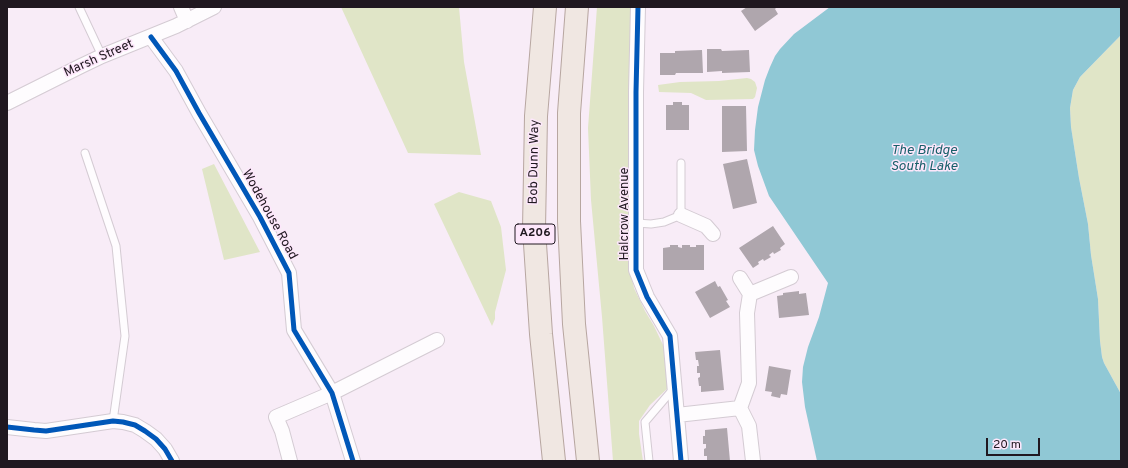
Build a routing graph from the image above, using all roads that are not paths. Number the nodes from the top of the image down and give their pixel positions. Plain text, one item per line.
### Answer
1 (79, 7) edge
2 (181, 7) edge
3 (214, 7) edge
4 (545, 7) edge
5 (577, 7) edge
6 (638, 7) edge
7 (186, 21) junction
8 (151, 37) junction
9 (102, 56) junction
10 (7, 102) edge
11 (85, 152) dead end
12 (681, 164) dead end
13 (681, 215) junction
14 (636, 223) junction
15 (713, 234) dead end
16 (791, 277) dead end
17 (740, 278) dead end
18 (750, 294) junction
19 (437, 340) dead end
20 (674, 388) junction
21 (332, 393) junction
22 (740, 408) junction
23 (677, 415) junction
24 (113, 421) junction
25 (7, 427) edge
26 (172, 461) edge
27 (290, 461) edge
28 (353, 461) edge
29 (554, 461) edge
30 (588, 461) edge
31 (649, 461) edge
32 (681, 461) edge
33 (754, 461) edge

1 - 9 lane
2 - 7 street
3 - 7 street, Marsh Street
4 - 29 main road, Bob Dunn Way / A206
5 - 30 main road, A206
6 - 14 street, Halcrow Avenue
7 - 8 street, Marsh Street
8 - 9 street, Marsh Street
8 - 21 street, Wodehouse Road
9 - 10 street, Marsh Street
11 - 24 lane
12 - 13 lane
13 - 14 lane
13 - 15 street
14 - 20 street, Halcrow Avenue
16 - 18 street
17 - 18 street
18 - 22 street
19 - 21 street
20 - 23 street, Halcrow Avenue
20 - 31 lane
21 - 27 street
21 - 28 street, Wodehouse Road
22 - 23 street
22 - 33 street
23 - 32 street, Halcrow Avenue
24 - 25 street
24 - 26 street

